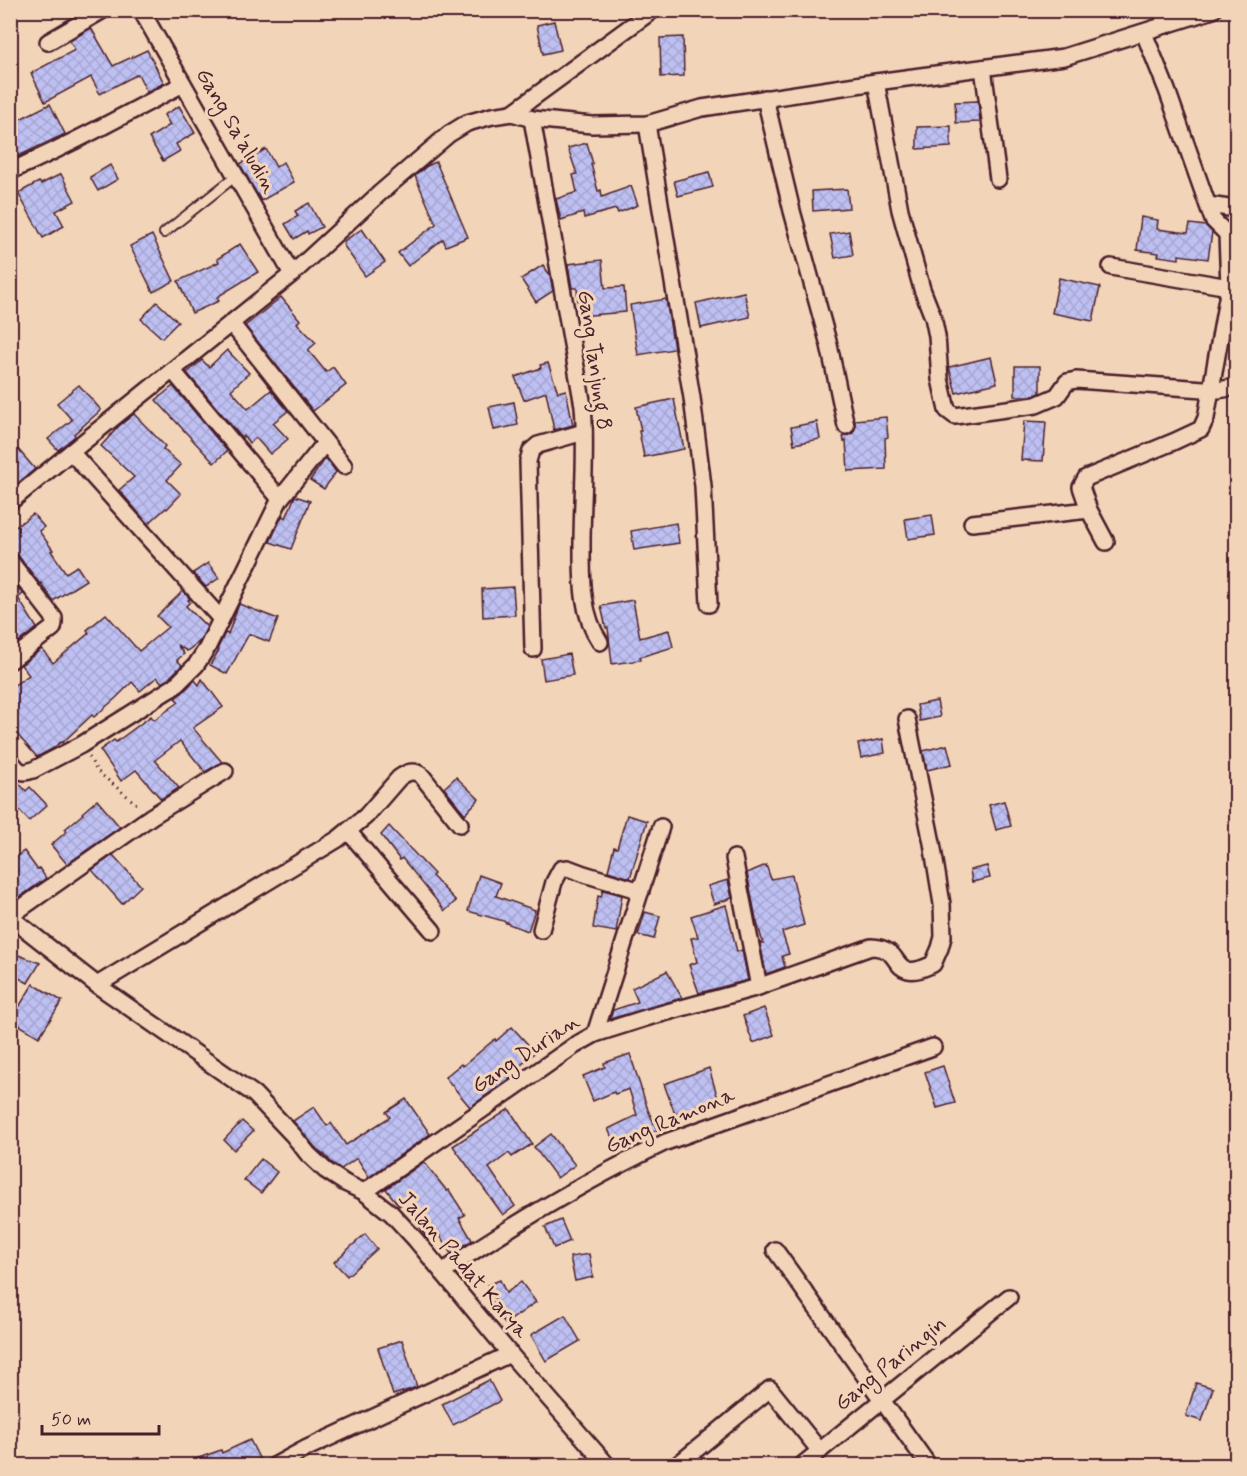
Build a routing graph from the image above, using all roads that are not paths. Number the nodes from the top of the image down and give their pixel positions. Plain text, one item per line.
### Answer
1 (103, 10) edge
2 (141, 10) edge
3 (653, 10) edge
4 (1161, 10) edge
5 (1213, 10) edge
6 (1166, 26) junction
7 (1144, 33) junction
8 (48, 42) dead end
9 (983, 68) junction
10 (876, 82) junction
11 (183, 84) junction
12 (765, 98) junction
13 (512, 113) junction
14 (532, 119) junction
15 (647, 124) junction
16 (13, 170) dead end
17 (236, 176) junction
18 (999, 179) dead end
19 (1208, 205) junction
20 (1236, 208) edge
21 (164, 233) dead end
22 (1111, 267) dead end
23 (292, 274) junction
24 (1233, 290) edge
25 (231, 323) junction
26 (173, 371) junction
27 (1236, 387) edge
28 (1212, 389) junction
29 (846, 426) dead end
30 (584, 432) junction
31 (325, 443) junction
32 (71, 452) junction
33 (344, 466) dead end
34 (280, 499) junction
35 (10, 502) edge
36 (1089, 510) junction
37 (972, 523) dead end
38 (1106, 542) dead end
39 (10, 561) edge
40 (708, 604) dead end
41 (221, 619) junction
42 (600, 642) dead end
43 (533, 649) dead end
44 (10, 661) edge
45 (907, 719) dead end
46 (10, 760) edge
47 (225, 771) dead end
48 (460, 824) dead end
49 (661, 828) dead end
50 (348, 831) junction
51 (734, 858) dead end
52 (641, 891) junction
53 (10, 917) edge
54 (541, 930) dead end
55 (433, 931) dead end
56 (97, 985) junction
57 (759, 987) junction
58 (595, 1034) junction
59 (933, 1047) dead end
60 (364, 1192) junction
61 (775, 1250) dead end
62 (442, 1272) junction
63 (1009, 1297) dead end
64 (510, 1354) junction
65 (883, 1399) junction
66 (820, 1451) junction
67 (274, 1466) edge
68 (608, 1466) edge
69 (676, 1466) edge
70 (801, 1466) edge
71 (929, 1466) edge

1 - 8 street
2 - 11 street, Gang Sa'aludin
3 - 13 street
4 - 6 street
5 - 6 street
6 - 7 street
7 - 9 street
7 - 19 street
9 - 10 street
9 - 18 street
10 - 12 street
10 - 28 street
11 - 16 street
11 - 17 street, Gang Sa'aludin
12 - 15 street
12 - 29 street
13 - 14 street
13 - 23 street
14 - 15 street
14 - 30 street, Gang Tanjung 8
15 - 40 street
17 - 21 lane
17 - 23 street, Gang Sa'aludin
19 - 20 street
19 - 24 street
22 - 24 street
23 - 25 street
24 - 28 street
25 - 26 street
25 - 31 street
26 - 32 street
26 - 34 street
27 - 28 street
28 - 36 street
30 - 42 street, Gang Tanjung 8
30 - 43 street
31 - 33 street
31 - 34 street
32 - 35 street
32 - 41 street
34 - 41 street
36 - 37 street
36 - 38 street
39 - 44 street
41 - 46 street
45 - 57 street, Gang Durian
47 - 53 street
48 - 50 street
49 - 52 street
50 - 55 street
50 - 56 street
51 - 57 street
52 - 54 street
52 - 58 street
53 - 56 street, Jalan Padat Karya
56 - 60 street, Jalan Padat Karya
57 - 58 street, Gang Durian
58 - 60 street, Gang Durian
59 - 62 street, Gang Ramona
60 - 62 street, Jalan Padat Karya
61 - 65 street
62 - 64 street, Jalan Padat Karya
63 - 65 street, Gang Paringin
64 - 67 street
64 - 68 street, Jalan Padat Karya
65 - 66 street, Gang Paringin
65 - 71 street
66 - 69 street
66 - 70 street, Gang Paringin

